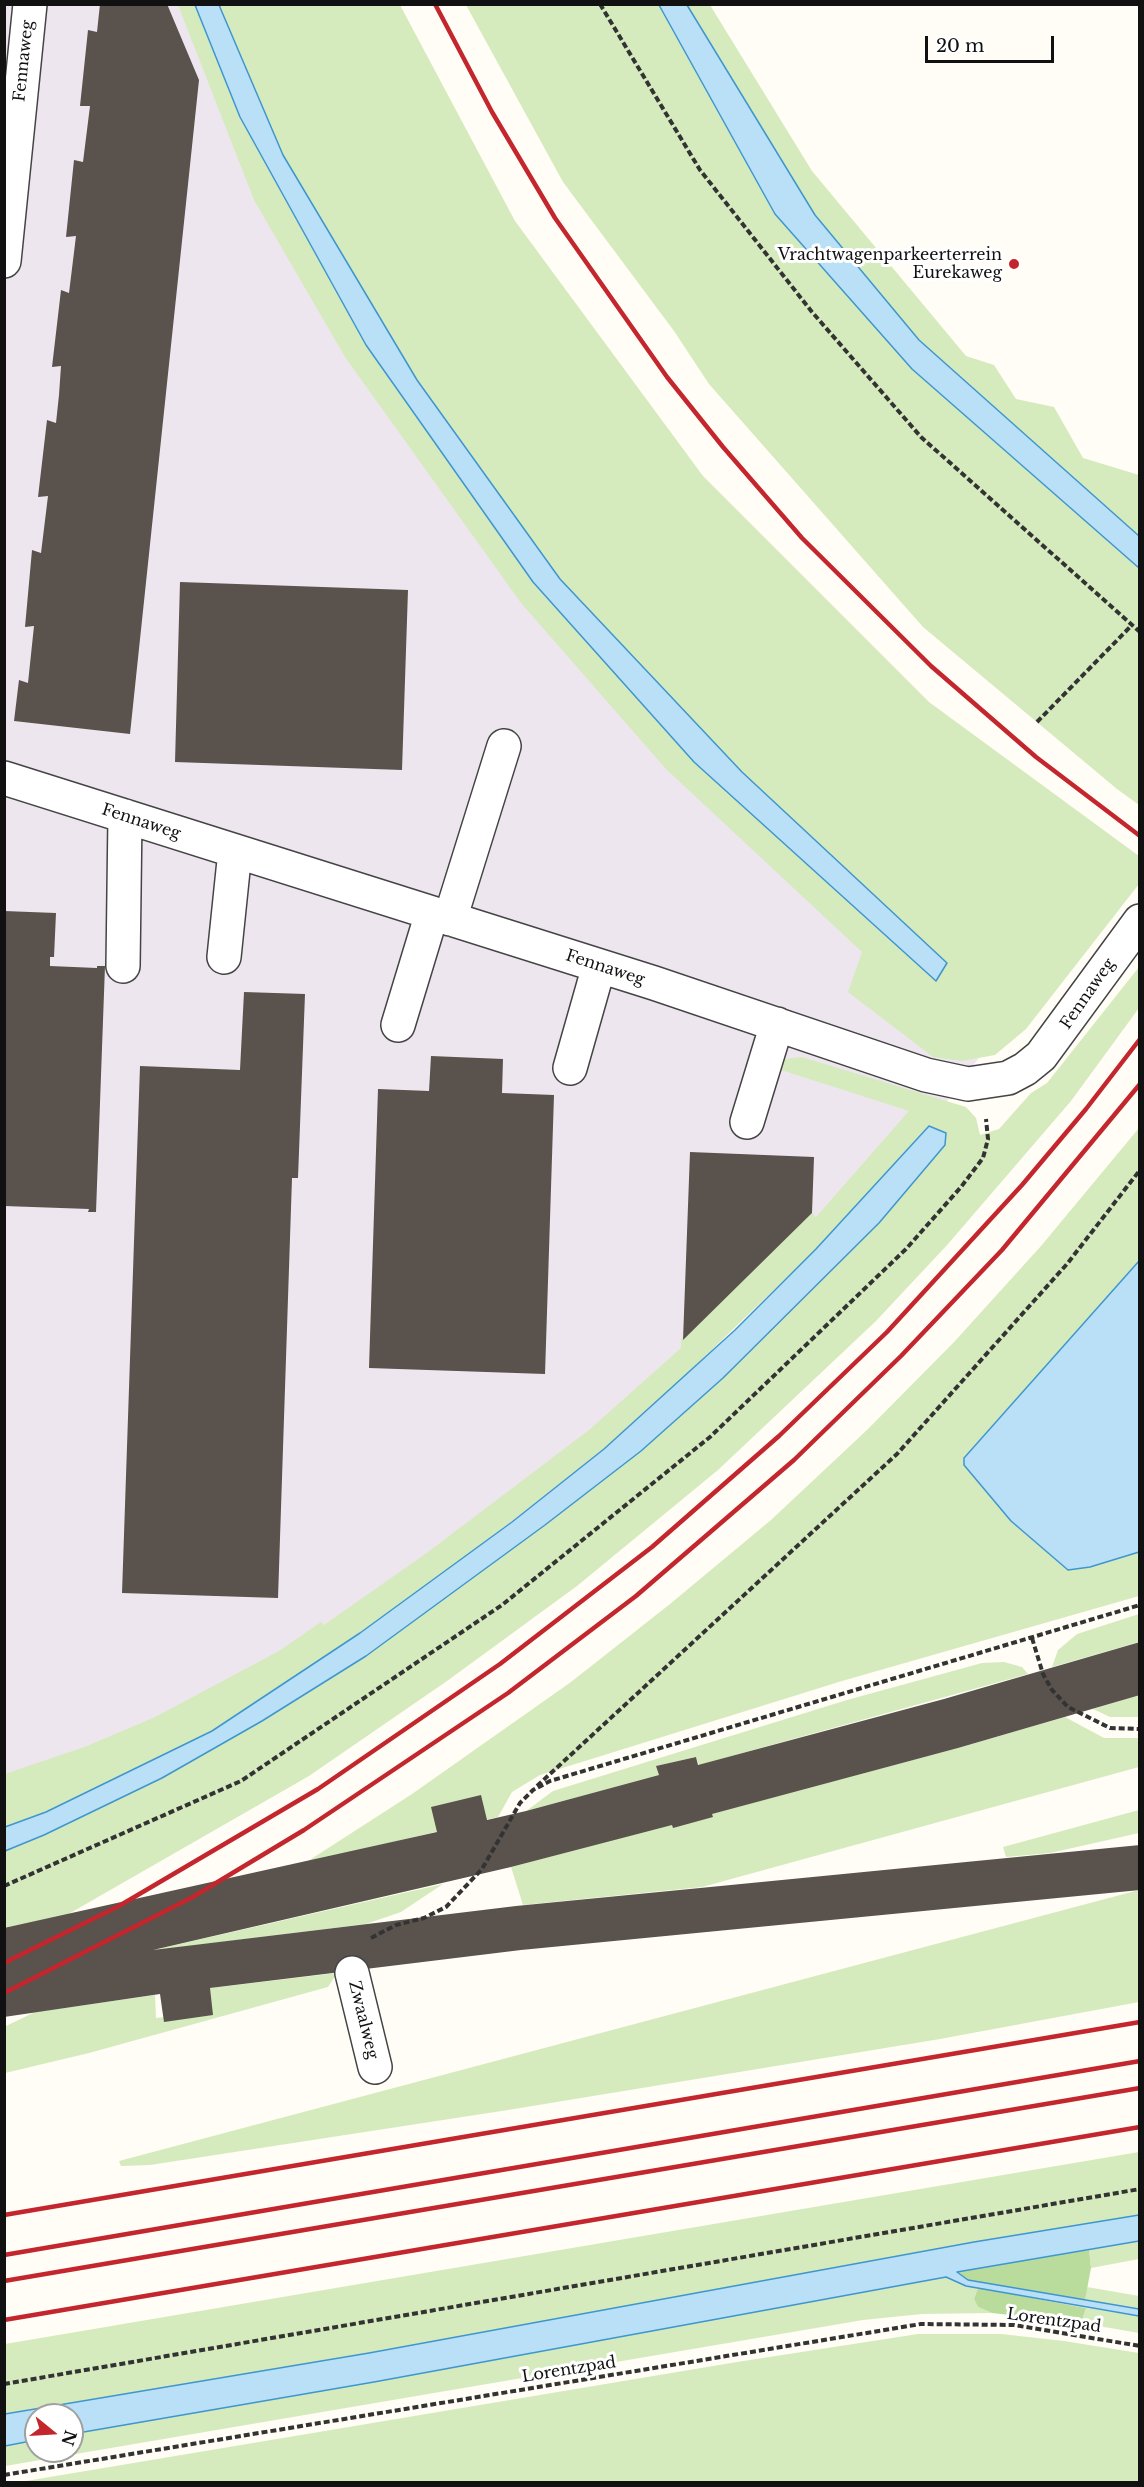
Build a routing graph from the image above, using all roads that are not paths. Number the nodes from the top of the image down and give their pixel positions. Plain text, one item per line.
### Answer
1 (30, 4) edge
2 (4, 261) edge
3 (504, 746) dead end
4 (4, 778) edge
5 (125, 816) junction
6 (235, 851) junction
7 (441, 916) junction
8 (1140, 921) edge
9 (224, 957) dead end
10 (123, 966) dead end
11 (599, 966) junction
12 (777, 1024) junction
13 (398, 1025) dead end
14 (570, 1068) dead end
15 (747, 1122) dead end
16 (352, 1973) road end
17 (375, 2067) dead end

1 - 2 street, Fennaweg
3 - 7 street
4 - 5 street, Fennaweg
5 - 6 street, Fennaweg
5 - 10 street
6 - 7 street, Fennaweg
6 - 9 street
7 - 11 street, Fennaweg
7 - 13 street
8 - 12 street, Fennaweg
11 - 12 street, Fennaweg
11 - 14 street
12 - 15 street
16 - 17 street, Zwaalweg

